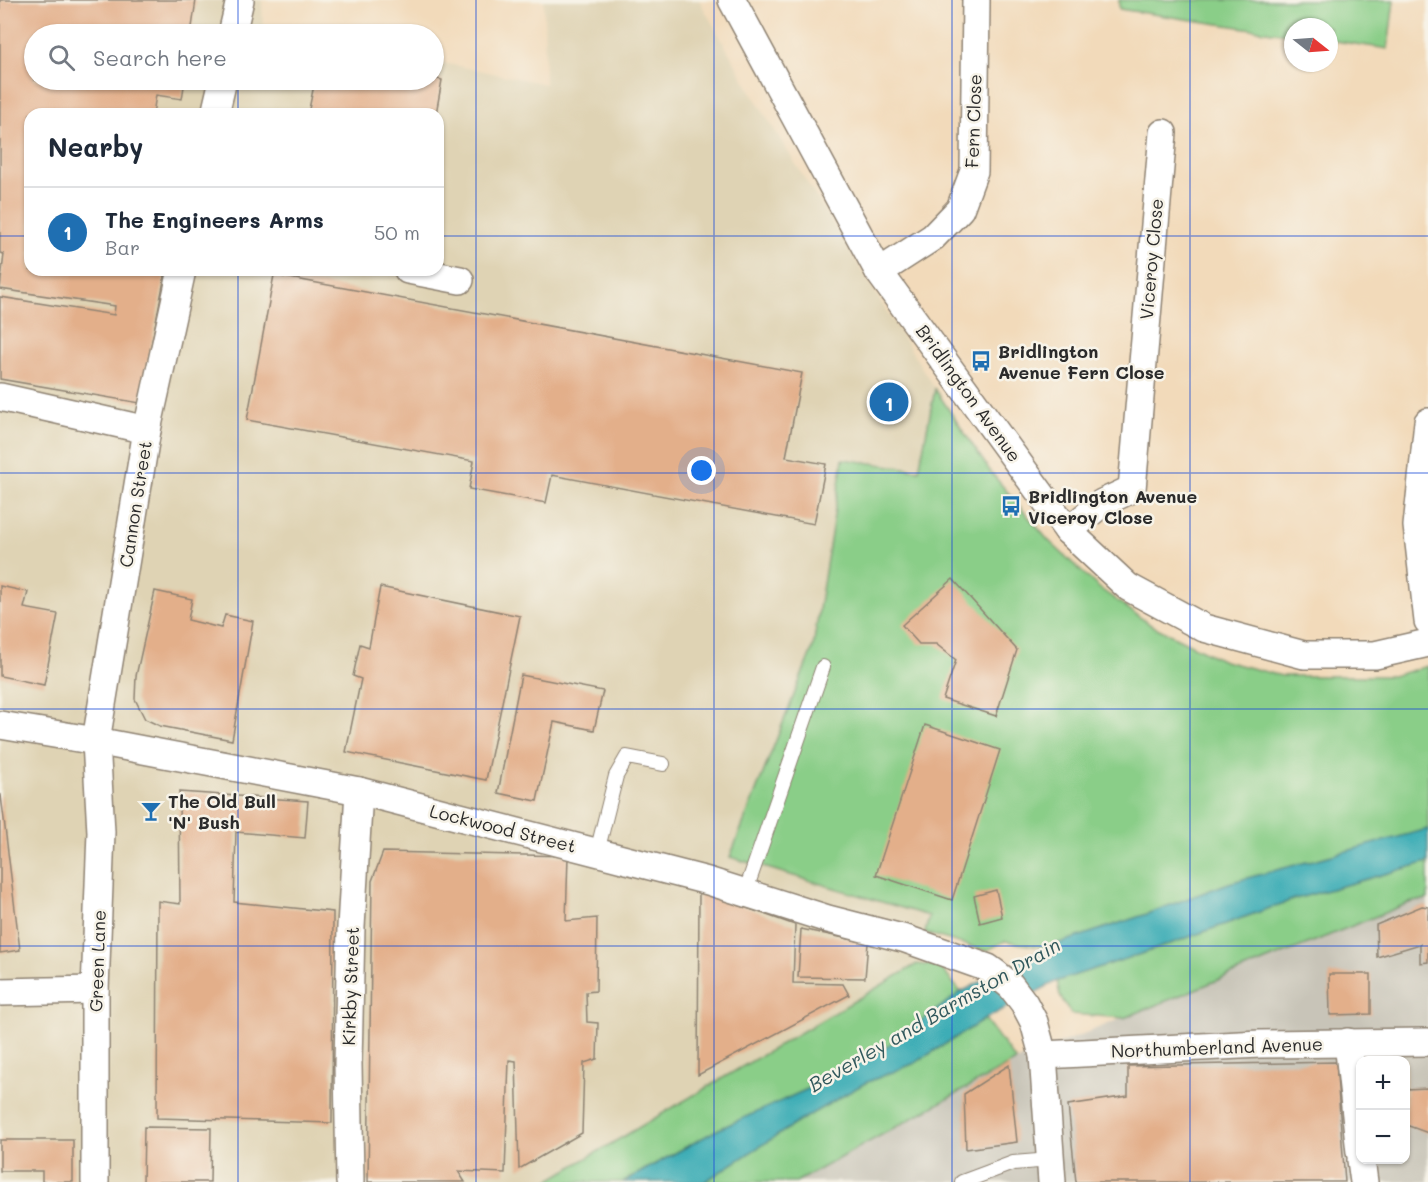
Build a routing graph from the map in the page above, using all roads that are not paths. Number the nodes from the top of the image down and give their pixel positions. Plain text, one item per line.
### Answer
1 (240, 0) edge
2 (732, 0) edge
3 (976, 0) edge
4 (234, 24) edge
5 (221, 90) edge
6 (216, 108) edge
7 (1163, 133) dead end
8 (879, 272) junction
9 (181, 276) edge
10 (439, 276) edge
11 (460, 280) dead end
12 (0, 397) edge
13 (1428, 422) edge
14 (147, 430) junction
15 (1068, 531) junction
16 (1428, 621) edge
17 (1428, 643) edge
18 (823, 667) dead end
19 (0, 725) edge
20 (96, 741) junction
21 (663, 764) dead end
22 (359, 791) junction
23 (597, 852) junction
24 (746, 893) junction
25 (95, 990) junction
26 (0, 992) edge
27 (1348, 1042) junction
28 (1428, 1042) edge
29 (1042, 1048) junction
30 (1356, 1115) edge
31 (1362, 1164) edge
32 (1052, 1171) edge
33 (95, 1182) edge
34 (350, 1182) edge
35 (962, 1182) edge
36 (1364, 1182) edge

1 - 4 street
2 - 8 street, Bridlington Avenue
3 - 8 street, Fern Close
5 - 6 street
7 - 15 street, Viceroy Close
8 - 15 street, Bridlington Avenue
9 - 14 street, Cannon Street
10 - 11 street
12 - 14 street
13 - 16 street
14 - 20 street, Cannon Street
15 - 17 street, Bridlington Avenue
18 - 24 lane
19 - 20 street, Lockwood Street
20 - 22 street, Lockwood Street
20 - 25 street, Green Lane
21 - 23 lane
22 - 23 street, Lockwood Street
22 - 34 street, Kirkby Street
23 - 24 street, Lockwood Street
24 - 29 street, Lockwood Street
25 - 26 street
25 - 33 street, Green Lane
27 - 28 street, Northumberland Avenue
27 - 29 street, Northumberland Avenue
27 - 30 street
29 - 32 street
31 - 36 street
32 - 35 lane

